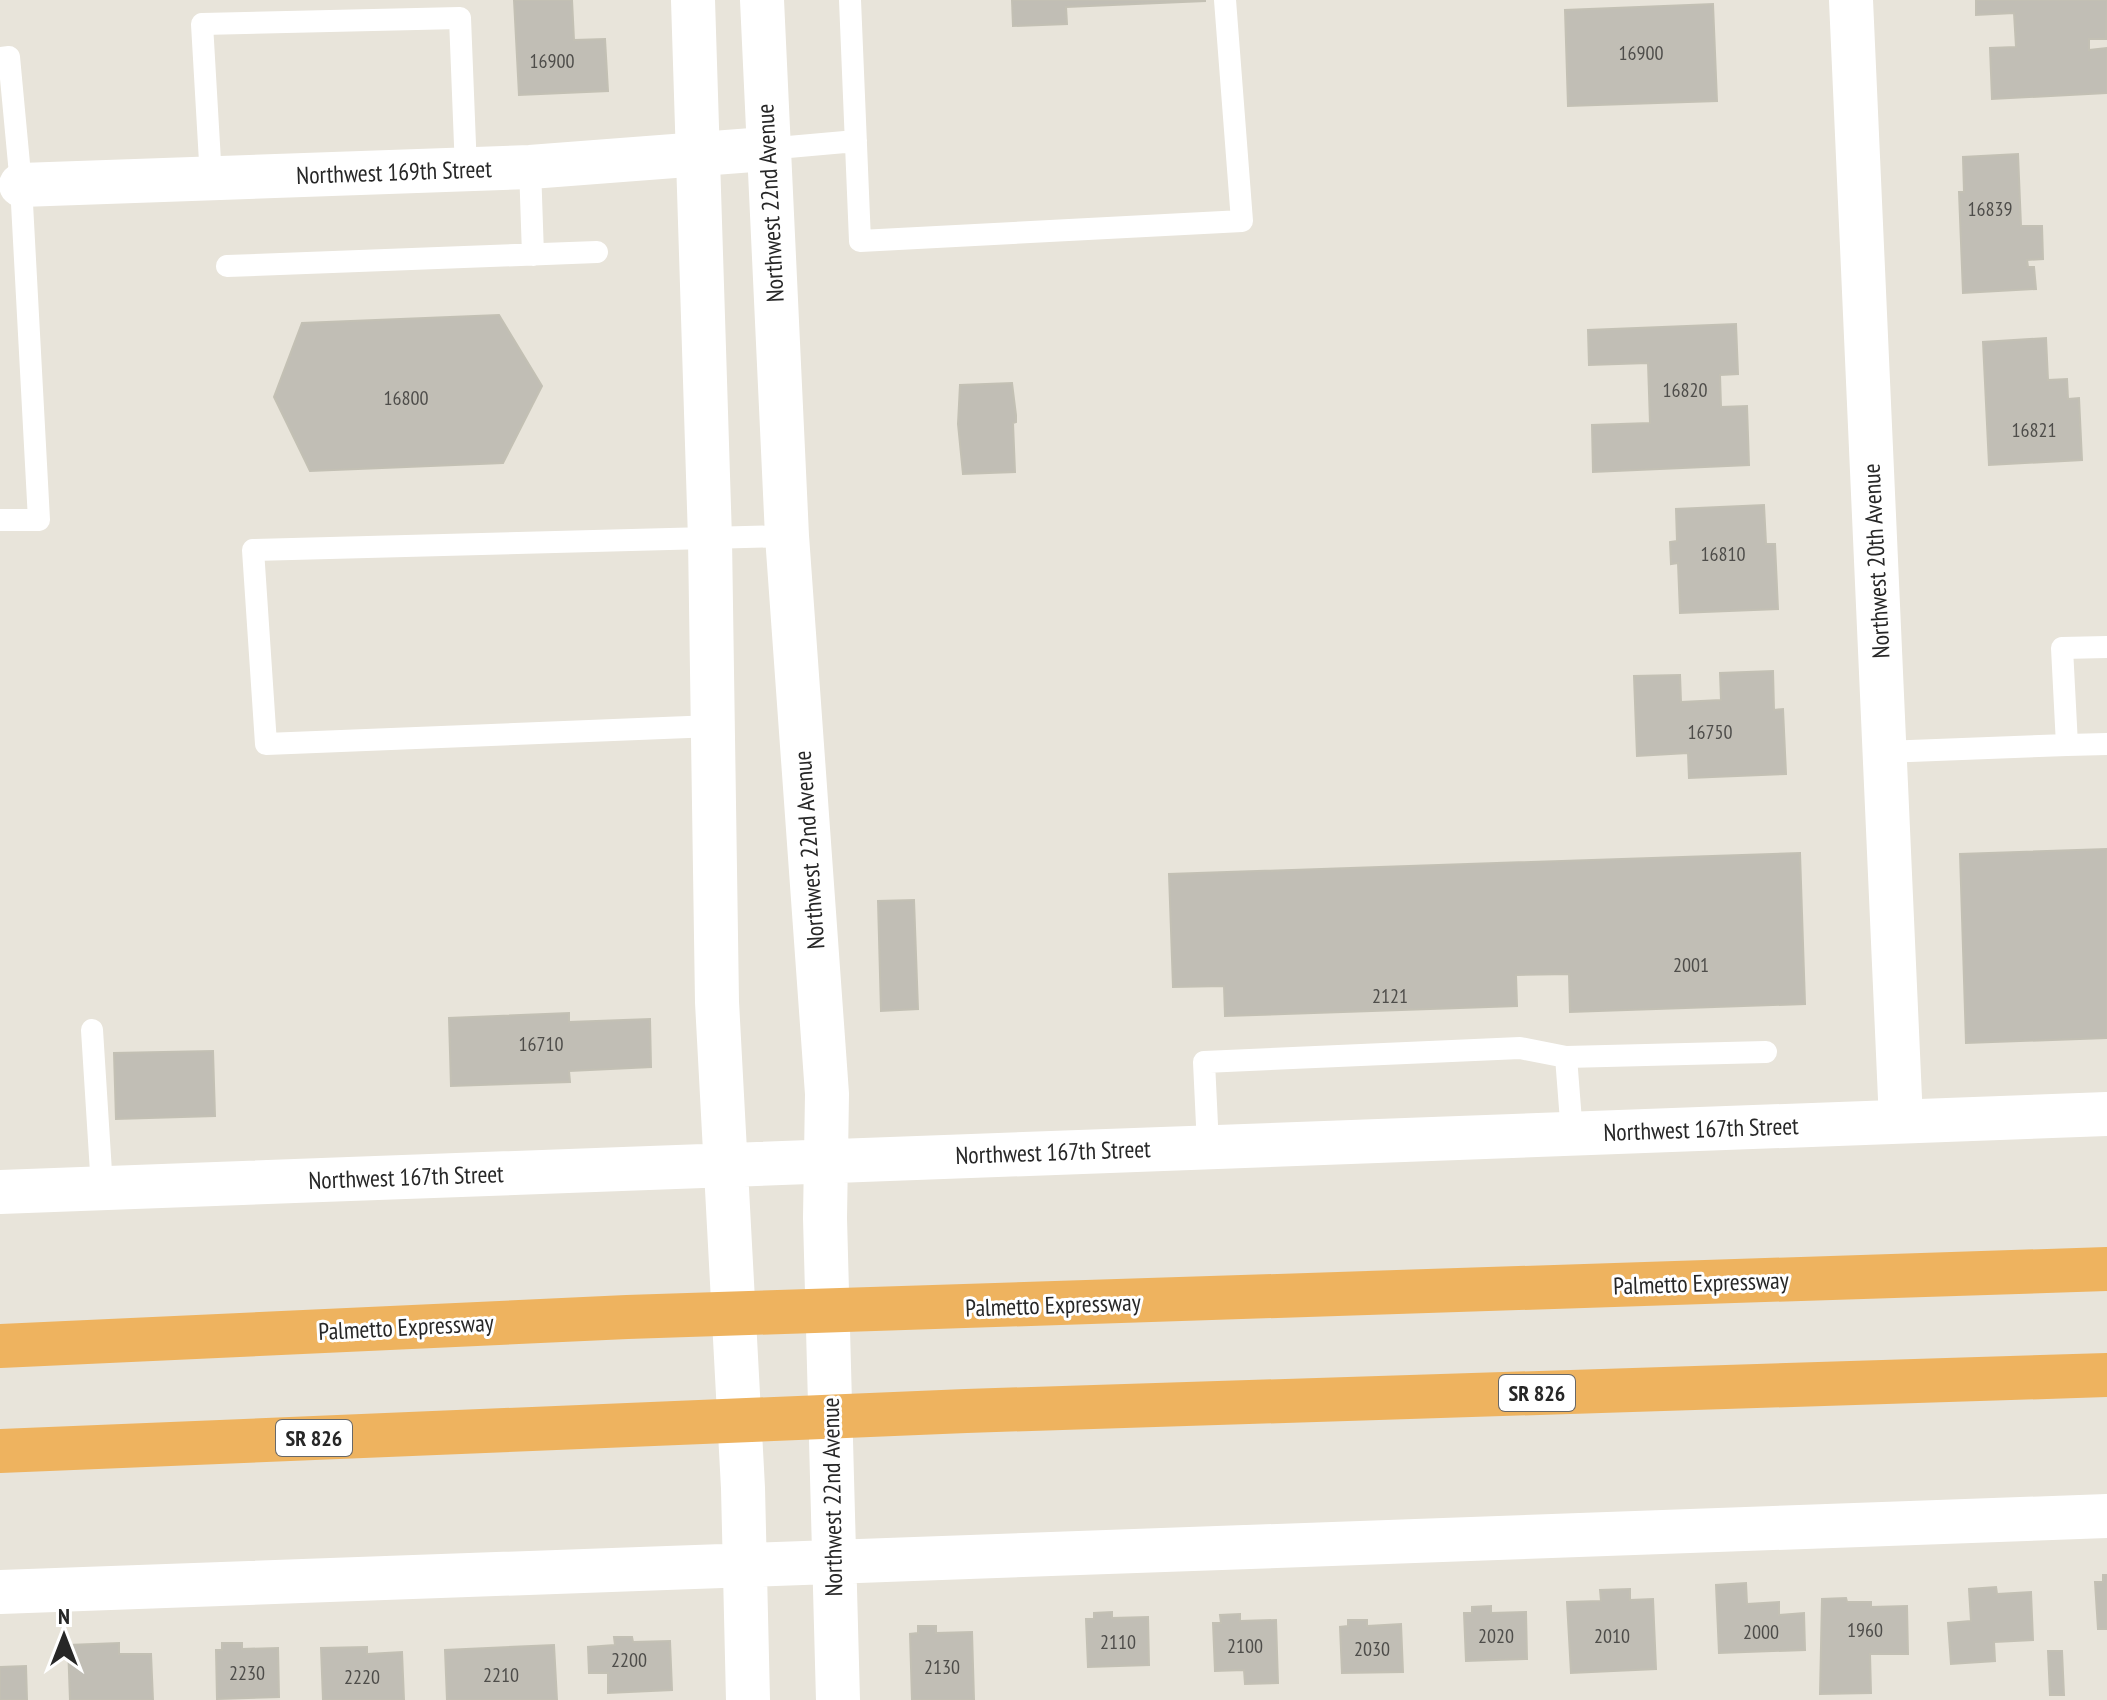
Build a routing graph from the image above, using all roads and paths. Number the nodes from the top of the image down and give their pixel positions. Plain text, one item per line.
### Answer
1 (693, 0) edge
2 (762, 0) edge
3 (850, 0) edge
4 (1225, 0) edge
5 (1851, 0) edge
6 (0, 58) edge
7 (856, 141) junction
8 (766, 149) junction
9 (700, 157) junction
10 (530, 167) junction
11 (466, 170) junction
12 (211, 179) junction
13 (21, 185) junction
14 (597, 252) dead end
15 (533, 255) junction
16 (227, 266) dead end
17 (0, 520) edge
18 (787, 536) junction
19 (710, 539) junction
20 (2107, 647) edge
21 (713, 726) junction
22 (2107, 744) edge
23 (2067, 745) junction
24 (1884, 752) junction
25 (92, 1030) dead end
26 (1766, 1052) dead end
27 (1566, 1057) junction
28 (2107, 1114) edge
29 (1901, 1121) junction
30 (1572, 1134) junction
31 (1208, 1146) junction
32 (827, 1161) junction
33 (726, 1166) junction
34 (102, 1188) junction
35 (0, 1192) edge
36 (2107, 1269) edge
37 (0, 1346) edge
38 (2107, 1375) edge
39 (0, 1451) edge
40 (2107, 1516) edge
41 (833, 1560) junction
42 (743, 1564) junction
43 (0, 1592) edge
44 (748, 1700) edge
45 (838, 1700) edge

1 - 9 street
2 - 8 street, Northwest 22nd Avenue
3 - 7 lane
4 - 7 lane
5 - 24 street, Northwest 20th Avenue
6 - 13 lane
7 - 8 lane
8 - 9 street, Northwest 169th Street
8 - 18 street, Northwest 22nd Avenue
9 - 10 street, Northwest 169th Street
9 - 19 street
10 - 11 street, Northwest 169th Street
10 - 15 lane
11 - 12 street, Northwest 169th Street
11 - 12 lane
12 - 13 street, Northwest 169th Street
13 - 17 lane
14 - 15 lane
15 - 16 lane
18 - 19 lane
18 - 32 street, Northwest 22nd Avenue
19 - 21 street
19 - 21 lane
20 - 23 lane
21 - 33 street
22 - 23 lane
23 - 24 lane
24 - 29 street, Northwest 20th Avenue
25 - 34 lane
26 - 27 lane
27 - 30 lane
27 - 31 lane
28 - 29 street, Northwest 167th Street
29 - 30 street, Northwest 167th Street
30 - 31 street, Northwest 167th Street
31 - 32 street, Northwest 167th Street
32 - 33 street, Northwest 167th Street
32 - 41 street, Northwest 22nd Avenue
33 - 34 street, Northwest 167th Street
33 - 42 street
34 - 35 street, Northwest 167th Street
36 - 37 highway, Palmetto Expressway
38 - 39 highway, SR 826
40 - 41 street
41 - 42 street
41 - 45 street, Northwest 22nd Avenue
42 - 43 street
42 - 44 street

